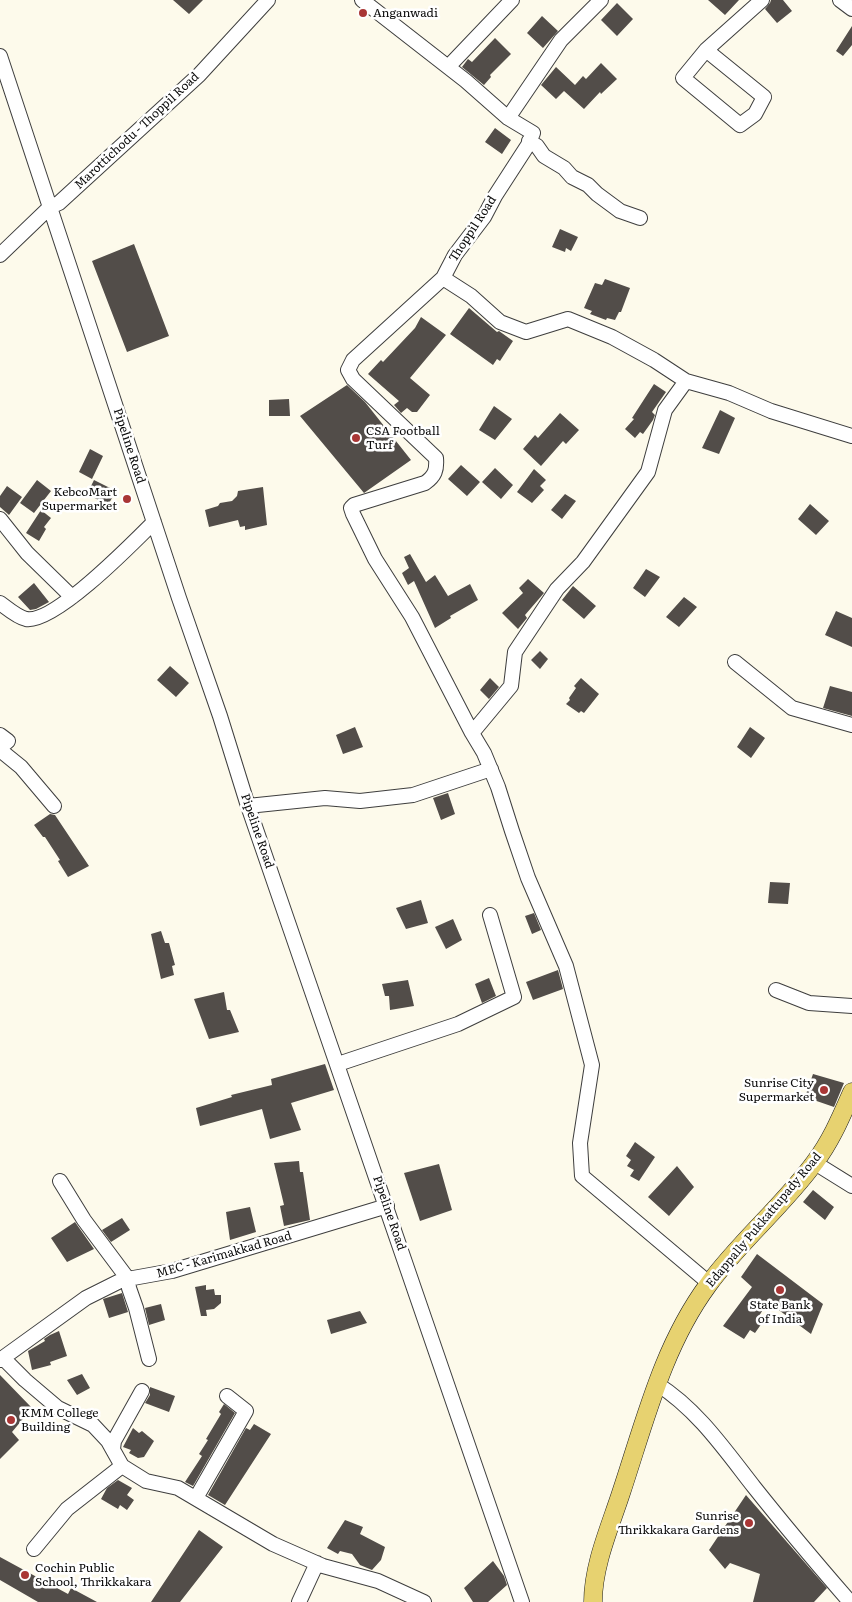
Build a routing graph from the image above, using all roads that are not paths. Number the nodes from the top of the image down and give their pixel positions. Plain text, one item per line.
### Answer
1 (268, 0) edge
2 (362, 0) edge
3 (512, 0) edge
4 (600, 0) edge
5 (762, 0) edge
6 (840, 0) edge
7 (852, 9) edge
8 (706, 50) junction
9 (0, 56) edge
10 (448, 67) junction
11 (508, 118) junction
12 (529, 141) junction
13 (50, 207) junction
14 (640, 218) dead end
15 (0, 255) edge
16 (444, 278) junction
17 (686, 381) junction
18 (852, 436) edge
19 (0, 519) edge
20 (154, 522) junction
21 (72, 597) junction
22 (0, 603) edge
23 (735, 662) dead end
24 (852, 725) edge
25 (472, 733) junction
26 (0, 735) edge
27 (0, 749) edge
28 (491, 769) junction
29 (54, 806) dead end
30 (248, 806) junction
31 (490, 914) dead end
32 (776, 990) dead end
33 (852, 1006) edge
34 (338, 1064) junction
35 (852, 1092) edge
36 (815, 1162) junction
37 (60, 1181) dead end
38 (852, 1186) edge
39 (387, 1206) junction
40 (128, 1279) junction
41 (709, 1284) junction
42 (1, 1359) edge
43 (149, 1359) dead end
44 (657, 1384) junction
45 (142, 1390) dead end
46 (227, 1396) dead end
47 (113, 1449) junction
48 (122, 1466) junction
49 (196, 1498) junction
50 (34, 1549) dead end
51 (317, 1563) junction
52 (848, 1596) edge
53 (299, 1602) edge
54 (424, 1602) edge
55 (522, 1602) edge
56 (593, 1602) edge

1 - 13 street, Marottichodu - Thoppil Road
2 - 10 street
3 - 10 street
4 - 11 street
5 - 8 street
6 - 7 street
8 - 8 street
9 - 13 street, Pipeline Road
10 - 11 street
11 - 12 street
12 - 14 street
12 - 16 street, Thoppil Road
13 - 15 street, Marottichodu - Thoppil Road
13 - 20 street, Pipeline Road
16 - 17 street
16 - 25 street
17 - 18 street
17 - 25 street
19 - 21 street
20 - 21 street
20 - 30 street, Pipeline Road
21 - 22 street
23 - 24 street
25 - 28 street
26 - 27 street
27 - 29 street
28 - 30 street
28 - 41 street
30 - 34 street, Pipeline Road
31 - 34 street
32 - 33 street
34 - 39 street, Pipeline Road
35 - 36 main road, Edappally Pukkattupady Road
36 - 38 street
36 - 41 main road, Edappally Pukkattupady Road
37 - 40 street
39 - 40 street, MEC - Karimakkad Road
39 - 55 street, Pipeline Road
40 - 42 street, MEC - Karimakkad Road
40 - 43 street
41 - 44 main road, Edappally Pukkattupady Road
42 - 47 street
44 - 52 street
44 - 56 main road, Edappally Pukkattupady Road
45 - 47 street
46 - 49 street
47 - 48 street
48 - 49 street
48 - 50 street
49 - 51 street
51 - 53 street
51 - 54 street

